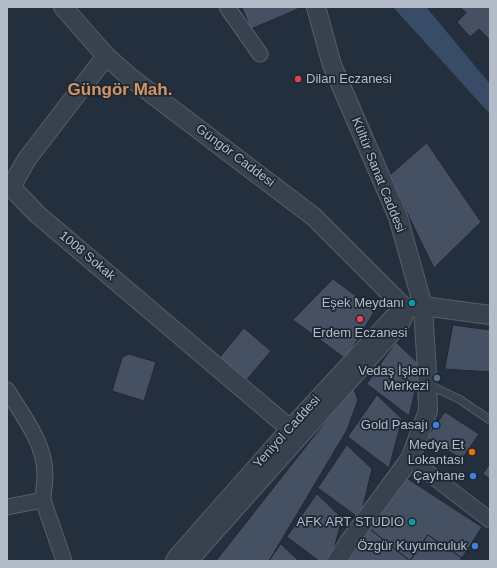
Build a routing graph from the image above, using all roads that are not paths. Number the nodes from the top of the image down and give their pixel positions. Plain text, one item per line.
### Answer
1 (63, 7) edge
2 (227, 7) edge
3 (316, 7) edge
4 (260, 54) dead end
5 (106, 56) junction
6 (8, 189) edge
7 (423, 306) junction
8 (405, 308) junction
9 (490, 315) edge
10 (427, 384) junction
11 (7, 390) edge
12 (490, 420) edge
13 (289, 428) junction
14 (410, 459) junction
15 (43, 500) junction
16 (7, 507) edge
17 (490, 520) edge
18 (64, 561) edge
19 (173, 561) edge
20 (190, 561) edge
21 (337, 561) edge

1 - 5 street, Güngör Caddesi
2 - 4 street
3 - 7 street, Kültür Sanat Caddesi
5 - 6 street, 1008 Sokak
5 - 8 street, Güngör Caddesi
6 - 13 street, 1008 Sokak
7 - 8 street
7 - 9 street
7 - 10 street, Kültür Sanat Caddesi
8 - 13 street, Yeniyol Caddesi
8 - 20 street, Yeniyol Caddesi
10 - 12 lane
10 - 14 street, Kültür Sanat Caddesi
11 - 15 street
13 - 19 street, Yeniyol Caddesi
14 - 17 street
14 - 21 street, Kültür Sanat Caddesi
15 - 16 street
15 - 18 street

